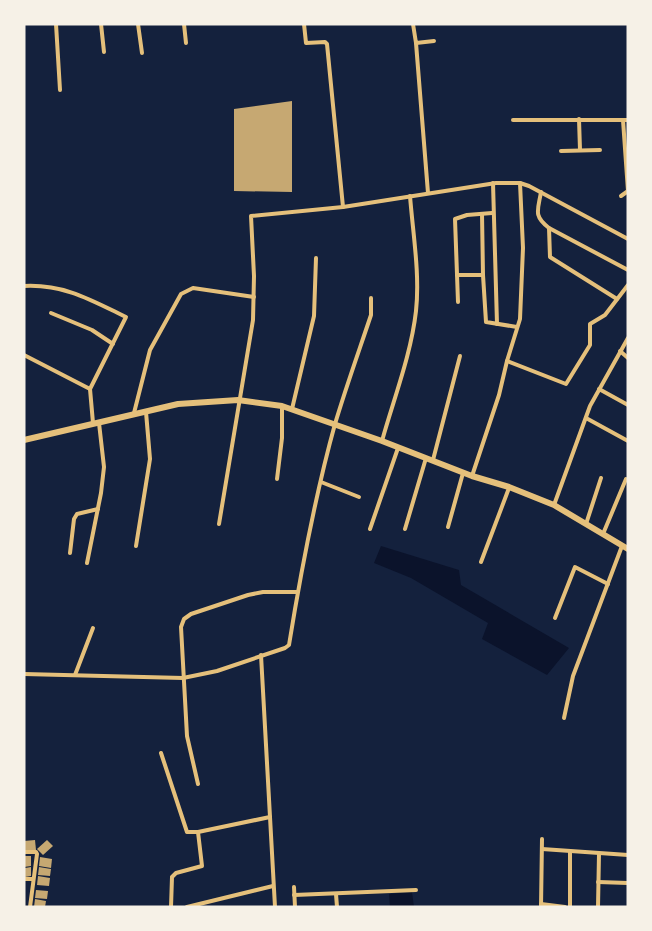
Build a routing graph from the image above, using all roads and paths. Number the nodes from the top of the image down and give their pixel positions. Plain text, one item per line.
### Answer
1 (56, 24) edge
2 (101, 24) edge
3 (138, 24) edge
4 (184, 24) edge
5 (304, 24) edge
6 (413, 24) edge
7 (434, 41) dead end
8 (186, 43) dead end
9 (416, 43) junction
10 (104, 52) dead end
11 (142, 53) dead end
12 (60, 90) dead end
13 (579, 119) junction
14 (513, 120) dead end
15 (625, 120) edge
16 (580, 150) junction
17 (600, 150) dead end
18 (561, 151) dead end
19 (493, 183) junction
20 (520, 183) junction
21 (540, 192) junction
22 (428, 193) junction
23 (410, 196) junction
24 (621, 196) dead end
25 (343, 207) junction
26 (492, 213) junction
27 (482, 214) junction
28 (549, 228) junction
29 (628, 239) edge
30 (316, 258) dead end
31 (628, 270) edge
32 (483, 274) junction
33 (457, 275) junction
34 (628, 285) edge
35 (24, 286) edge
36 (254, 297) junction
37 (371, 298) dead end
38 (617, 299) junction
39 (458, 302) dead end
40 (51, 313) dead end
41 (497, 324) junction
42 (517, 327) junction
43 (628, 338) edge
44 (113, 344) junction
45 (620, 351) junction
46 (24, 355) edge
47 (460, 356) dead end
48 (628, 358) edge
49 (507, 361) junction
50 (90, 389) junction
51 (599, 389) junction
52 (238, 400) junction
53 (627, 403) edge
54 (282, 406) junction
55 (292, 409) junction
56 (146, 411) junction
57 (134, 414) junction
58 (586, 418) junction
59 (96, 423) junction
60 (335, 424) junction
61 (24, 440) edge
62 (382, 441) junction
63 (628, 441) edge
64 (398, 447) junction
65 (430, 459) junction
66 (463, 472) junction
67 (472, 476) junction
68 (601, 478) dead end
69 (278, 479) dead end
70 (626, 479) dead end
71 (321, 482) junction
72 (509, 487) junction
73 (359, 496) dead end
74 (554, 505) junction
75 (98, 509) junction
76 (219, 524) dead end
77 (586, 524) junction
78 (448, 527) dead end
79 (370, 529) dead end
80 (405, 529) dead end
81 (603, 534) junction
82 (136, 546) dead end
83 (625, 547) edge
84 (70, 553) dead end
85 (481, 562) dead end
86 (87, 563) dead end
87 (608, 584) junction
88 (297, 592) junction
89 (555, 618) dead end
90 (93, 628) dead end
91 (261, 655) junction
92 (24, 674) edge
93 (75, 675) junction
94 (183, 678) junction
95 (564, 718) dead end
96 (161, 753) dead end
97 (198, 784) dead end
98 (270, 817) junction
99 (198, 832) junction
100 (542, 839) dead end
101 (542, 849) junction
102 (24, 852) edge
103 (570, 852) junction
104 (598, 854) junction
105 (628, 855) edge
106 (24, 879) edge
107 (33, 879) junction
108 (598, 882) junction
109 (628, 883) edge
110 (273, 885) junction
111 (294, 887) dead end
112 (416, 890) dead end
113 (336, 894) junction
114 (294, 895) junction
115 (24, 905) edge
116 (30, 906) edge
117 (541, 906) edge
118 (171, 907) edge
119 (189, 907) edge
120 (275, 907) edge
121 (295, 907) edge
122 (337, 907) edge
123 (568, 907) edge
124 (598, 907) edge

1 - 12 street
2 - 10 street
3 - 11 street
4 - 8 street
5 - 25 street
6 - 9 street
7 - 9 street
9 - 22 street
13 - 14 street
13 - 15 street
13 - 16 street
15 - 24 street
16 - 17 street
16 - 18 street
19 - 20 street
19 - 22 street
19 - 26 street
20 - 21 street
20 - 42 street
21 - 28 street
21 - 29 street
22 - 23 street
23 - 25 street
23 - 62 street
25 - 36 street
26 - 27 street
26 - 41 street
27 - 32 street
27 - 33 street
28 - 31 street
28 - 38 street
30 - 55 street
32 - 33 street
32 - 41 street
33 - 39 street
34 - 38 street
35 - 44 street
36 - 52 street
36 - 57 street
37 - 60 street
38 - 49 street
40 - 44 street
41 - 42 street
42 - 49 street
43 - 45 street
44 - 50 street
45 - 48 street
45 - 51 street
46 - 50 street
47 - 65 street
49 - 67 street
50 - 59 street
51 - 53 street
51 - 58 street
52 - 54 main road
52 - 56 main road
52 - 76 street
54 - 55 main road
54 - 69 street
55 - 60 main road
56 - 57 main road
56 - 82 street
57 - 59 main road
58 - 63 street
58 - 74 street
59 - 61 main road
59 - 75 street
60 - 62 main road
60 - 71 street
62 - 64 main road
64 - 65 main road
64 - 79 street
65 - 66 main road
65 - 80 street
66 - 67 main road
66 - 78 street
67 - 72 main road
68 - 77 street
70 - 81 street
71 - 73 street
71 - 88 street
72 - 74 main road
72 - 85 street
74 - 77 main road
75 - 84 street
75 - 86 street
77 - 81 main road
81 - 83 main road
83 - 87 street
87 - 89 street
87 - 95 street
88 - 91 street
88 - 94 street
90 - 93 street
91 - 94 street
91 - 98 street
92 - 93 street
93 - 94 street
94 - 97 street
96 - 99 street
98 - 99 street
98 - 110 street
99 - 118 street
100 - 101 street
101 - 103 street
101 - 117 street
102 - 107 street
103 - 104 street
103 - 123 street
104 - 105 street
104 - 108 street
106 - 107 street
107 - 116 street
108 - 109 street
108 - 124 street
110 - 119 street
110 - 120 street
111 - 114 street
112 - 113 street
113 - 114 street
113 - 122 street
114 - 121 street
115 - 116 street
117 - 123 street

